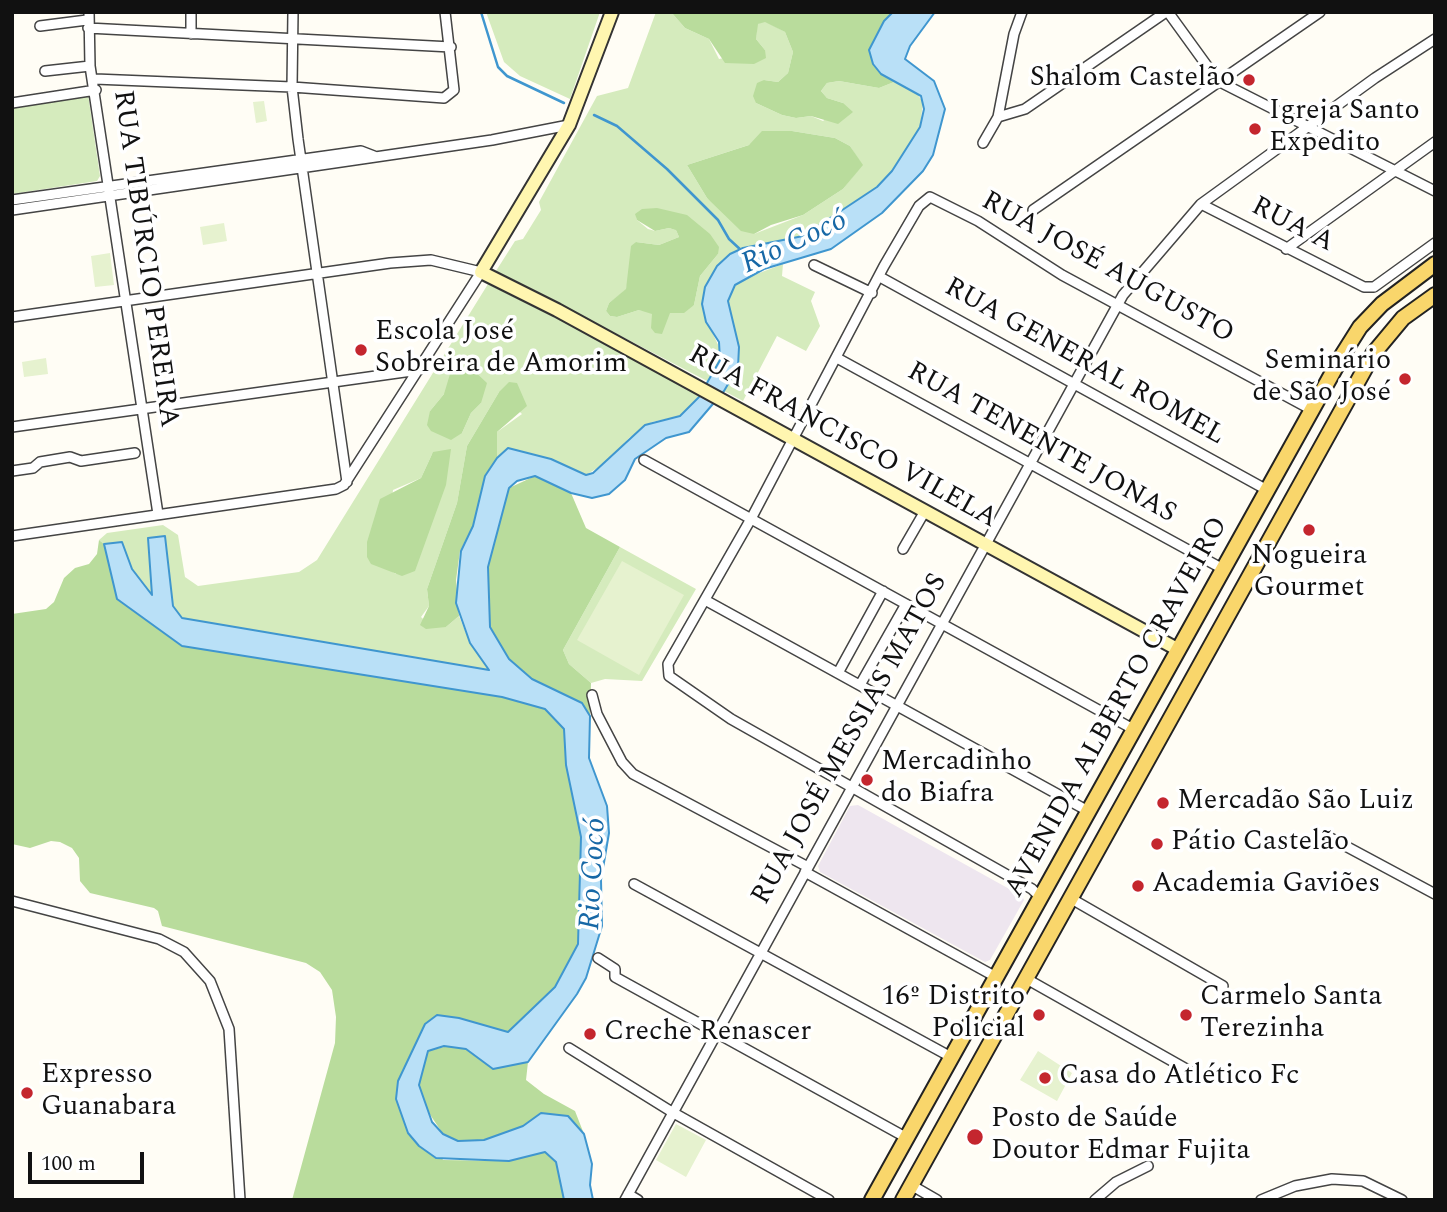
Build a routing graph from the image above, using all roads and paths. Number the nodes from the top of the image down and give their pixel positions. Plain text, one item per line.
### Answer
1 (191, 12) edge
2 (293, 12) edge
3 (445, 12) edge
4 (611, 12) edge
5 (1022, 12) edge
6 (1167, 12) edge
7 (1320, 12) edge
8 (88, 20) edge
9 (40, 26) dead end
10 (191, 34) junction
11 (292, 37) junction
12 (1435, 39) edge
13 (451, 47) junction
14 (90, 66) junction
15 (45, 71) dead end
16 (95, 79) junction
17 (1218, 81) junction
18 (292, 87) junction
19 (96, 90) junction
20 (12, 103) edge
21 (998, 117) junction
22 (569, 125) junction
23 (1307, 127) junction
24 (1435, 142) edge
25 (983, 143) dead end
26 (301, 164) junction
27 (1395, 170) junction
28 (110, 191) junction
29 (1435, 191) edge
30 (12, 200) edge
31 (28, 203) junction
32 (1201, 204) junction
33 (12, 210) edge
34 (1033, 210) dead end
35 (1435, 243) edge
36 (1286, 249) junction
37 (1435, 264) edge
38 (814, 265) dead end
39 (481, 272) junction
40 (317, 274) junction
41 (880, 277) junction
42 (872, 293) junction
43 (1435, 295) edge
44 (127, 301) junction
45 (1118, 303) junction
46 (12, 317) edge
47 (837, 358) junction
48 (419, 370) junction
49 (333, 380) junction
50 (1074, 383) junction
51 (142, 407) junction
52 (1312, 410) junction
53 (12, 427) edge
54 (794, 439) junction
55 (135, 453) dead end
56 (644, 460) dead end
57 (1030, 463) junction
58 (12, 471) edge
59 (347, 482) junction
60 (1267, 490) junction
61 (925, 511) junction
62 (158, 513) junction
63 (752, 517) junction
64 (25, 534) junction
65 (12, 536) edge
66 (12, 542) edge
67 (985, 544) junction
68 (903, 549) dead end
69 (1223, 569) junction
70 (883, 591) junction
71 (705, 600) junction
72 (906, 604) junction
73 (942, 624) junction
74 (1177, 649) junction
75 (838, 673) junction
76 (860, 685) junction
77 (592, 695) dead end
78 (898, 705) junction
79 (1133, 729) junction
80 (852, 787) junction
81 (1088, 811) junction
82 (1325, 835) dead end
83 (806, 870) junction
84 (634, 884) dead end
85 (1435, 894) edge
86 (1040, 897) junction
87 (1070, 898) junction
88 (14, 901) edge
89 (1060, 916) junction
90 (759, 953) junction
91 (598, 958) dead end
92 (996, 977) junction
93 (1025, 978) junction
94 (1223, 986) dead end
95 (716, 1033) junction
96 (569, 1048) dead end
97 (951, 1057) junction
98 (1188, 1070) dead end
99 (672, 1112) junction
100 (907, 1138) junction
101 (1148, 1167) dead end
102 (911, 1185) junction
103 (626, 1197) edge
104 (240, 1200) edge
105 (638, 1200) edge
106 (829, 1200) edge
107 (872, 1200) edge
108 (903, 1200) edge
109 (937, 1200) edge
110 (1095, 1200) edge
111 (1261, 1200) edge
112 (1402, 1200) edge

1 - 10 street
2 - 11 street
3 - 13 street
4 - 22 street
5 - 21 street
6 - 17 street
6 - 21 street
7 - 17 street
8 - 9 street
8 - 10 street
8 - 14 street, RUA TIBÚRCIO PEREIRA
10 - 11 street
11 - 13 street
11 - 18 street
12 - 23 street, RUA JOSÉ MESSIAS MATOS
13 - 18 street
14 - 15 street
14 - 16 street, RUA TIBÚRCIO PEREIRA
16 - 18 street
16 - 19 street, RUA TIBÚRCIO PEREIRA
17 - 23 street
17 - 34 street
18 - 26 street
19 - 20 street
19 - 28 street, RUA TIBÚRCIO PEREIRA
21 - 25 street
22 - 26 street
22 - 39 street
23 - 27 street
23 - 32 street, RUA JOSÉ MESSIAS MATOS
24 - 27 street
26 - 28 street
26 - 40 street
27 - 29 street
27 - 36 street
28 - 31 street
28 - 44 street, RUA TIBÚRCIO PEREIRA
30 - 31 street
31 - 33 street
32 - 36 street, RUA A
32 - 45 street, RUA JOSÉ MESSIAS MATOS
35 - 36 street, RUA A
37 - 52 main road, AVENIDA ALBERTO CRAVEIRO
38 - 42 street
39 - 40 street
39 - 48 street
39 - 54 street, RUA FRANCISCO VILELA
40 - 44 street
40 - 49 street
41 - 42 street
41 - 45 street, RUA JOSÉ AUGUSTO
41 - 50 street, RUA GENERAL ROMEL
42 - 47 street
43 - 87 main road, AVENIDA ALBERTO CRAVEIRO
44 - 46 street
44 - 51 street, RUA TIBÚRCIO PEREIRA
45 - 50 street, RUA JOSÉ MESSIAS MATOS
45 - 52 street, RUA JOSÉ AUGUSTO
47 - 54 street
47 - 57 street, RUA TENENTE JONAS
48 - 49 street
48 - 59 street
49 - 51 street
49 - 59 street
50 - 57 street, RUA JOSÉ MESSIAS MATOS
50 - 60 street, RUA GENERAL ROMEL
51 - 53 street
51 - 62 street, RUA TIBÚRCIO PEREIRA
52 - 60 main road, AVENIDA ALBERTO CRAVEIRO
54 - 61 street, RUA FRANCISCO VILELA
54 - 63 street
55 - 58 street
56 - 63 street
57 - 67 street, RUA JOSÉ MESSIAS MATOS
57 - 69 street, RUA TENENTE JONAS
59 - 62 street
60 - 69 main road, AVENIDA ALBERTO CRAVEIRO
61 - 67 street, RUA FRANCISCO VILELA
61 - 68 street
62 - 64 street
63 - 70 street
63 - 71 street
64 - 65 street
64 - 66 street
67 - 73 street, RUA JOSÉ MESSIAS MATOS
67 - 74 street, RUA FRANCISCO VILELA
69 - 74 main road, AVENIDA ALBERTO CRAVEIRO
70 - 72 street
70 - 75 street
71 - 75 street
71 - 80 street
72 - 73 street
72 - 76 street
73 - 78 street, RUA JOSÉ MESSIAS MATOS
73 - 79 street
74 - 79 main road, AVENIDA ALBERTO CRAVEIRO
75 - 76 street
76 - 78 street
77 - 83 street
78 - 80 street, RUA JOSÉ MESSIAS MATOS
78 - 81 street
79 - 81 main road, AVENIDA ALBERTO CRAVEIRO
80 - 83 street, RUA JOSÉ MESSIAS MATOS
80 - 86 street
81 - 86 main road, AVENIDA ALBERTO CRAVEIRO
82 - 85 street
83 - 90 street, RUA JOSÉ MESSIAS MATOS
83 - 92 street
84 - 90 street
86 - 89 main road
86 - 92 main road, AVENIDA ALBERTO CRAVEIRO
87 - 89 main road, AVENIDA ALBERTO CRAVEIRO
87 - 94 street
88 - 104 street
89 - 93 main road, AVENIDA ALBERTO CRAVEIRO
90 - 95 street, RUA JOSÉ MESSIAS MATOS
90 - 97 street
91 - 95 street
92 - 97 main road, AVENIDA ALBERTO CRAVEIRO
93 - 98 street
93 - 102 main road, AVENIDA ALBERTO CRAVEIRO
95 - 99 street, RUA JOSÉ MESSIAS MATOS
95 - 100 street
96 - 99 street
97 - 100 main road, AVENIDA ALBERTO CRAVEIRO
99 - 103 street, RUA JOSÉ MESSIAS MATOS
99 - 106 street
100 - 107 main road, AVENIDA ALBERTO CRAVEIRO
101 - 110 street
102 - 108 main road, AVENIDA ALBERTO CRAVEIRO
102 - 109 street
103 - 105 street
111 - 112 street

